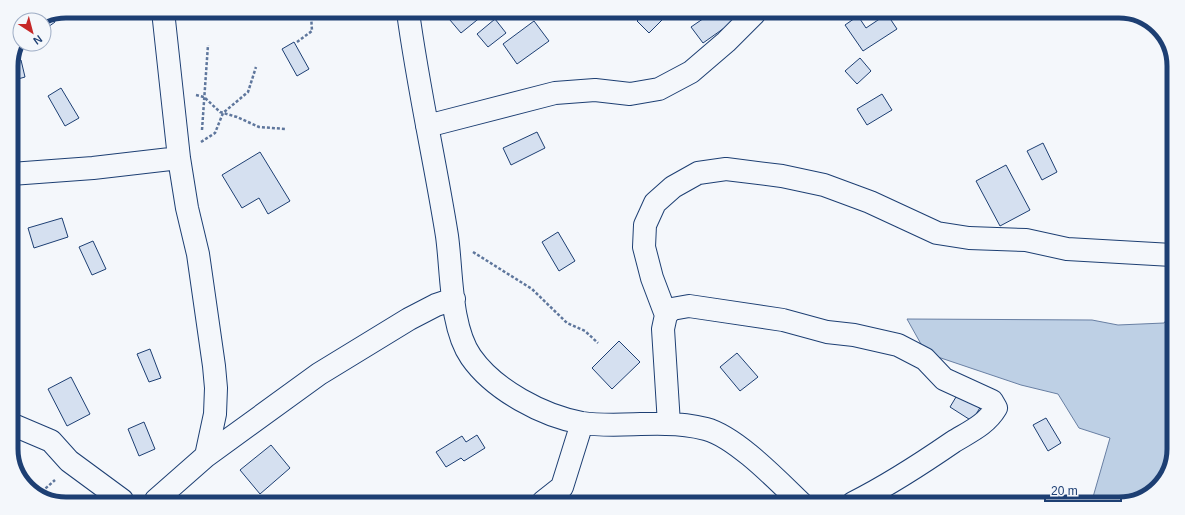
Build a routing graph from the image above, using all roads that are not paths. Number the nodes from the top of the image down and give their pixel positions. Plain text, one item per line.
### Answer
1 (164, 18) edge
2 (409, 18) edge
3 (750, 18) edge
4 (427, 126) junction
5 (179, 158) junction
6 (18, 173) edge
7 (1167, 255) edge
8 (454, 299) junction
9 (666, 315) junction
10 (582, 423) junction
11 (669, 424) junction
12 (18, 427) edge
13 (206, 456) junction
14 (559, 494) edge
15 (118, 497) edge
16 (159, 497) edge
17 (795, 497) edge
18 (862, 497) edge

1 - 5 street
2 - 4 street
3 - 4 street
4 - 8 street
5 - 6 street
5 - 13 street
7 - 9 street
8 - 10 street
8 - 13 street
9 - 11 street
9 - 18 street
10 - 11 street
10 - 14 street
11 - 17 street
12 - 15 street
13 - 16 street

